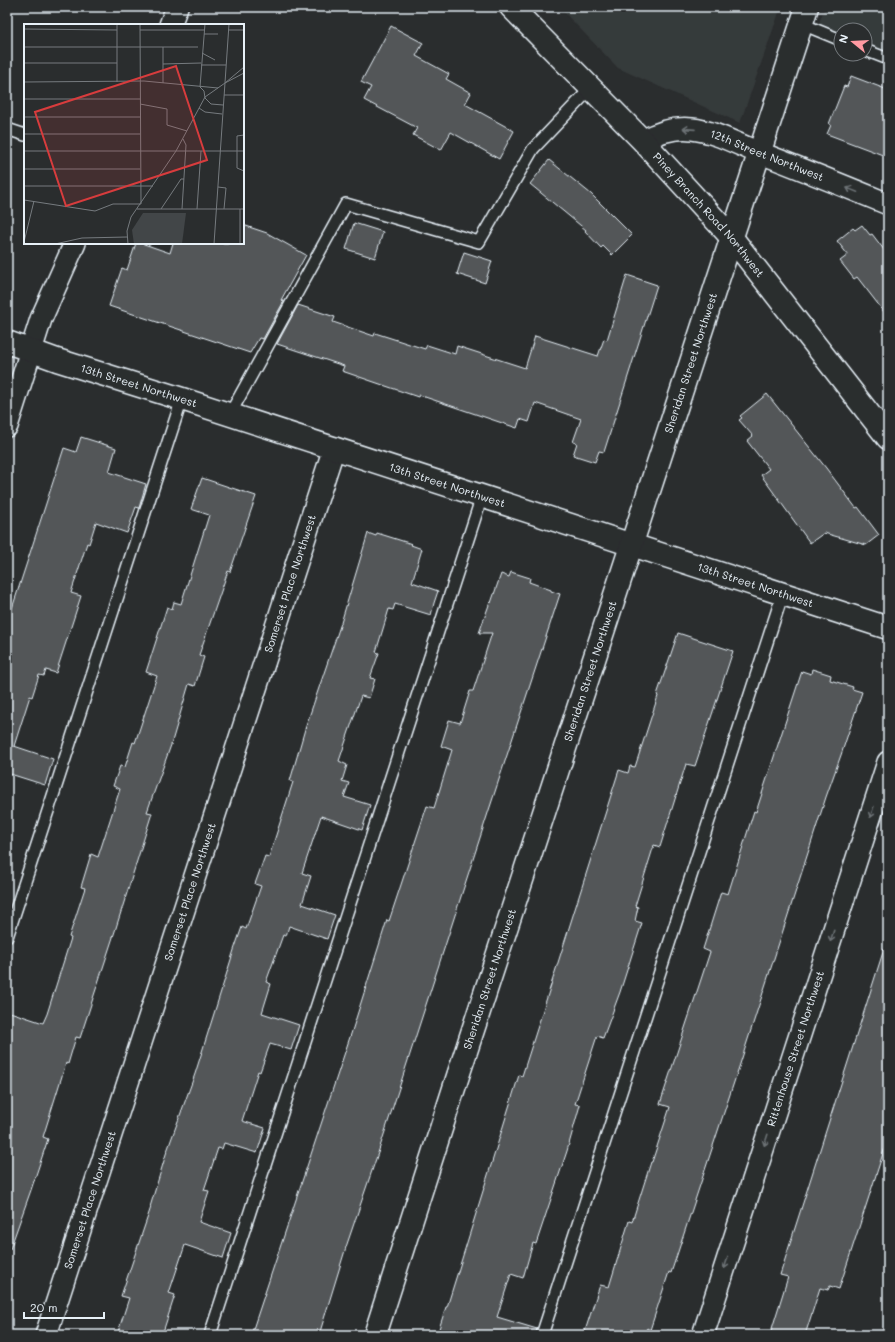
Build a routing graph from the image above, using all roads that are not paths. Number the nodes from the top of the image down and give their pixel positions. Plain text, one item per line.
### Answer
1 (178, 7) edge
2 (511, 7) edge
3 (804, 16) edge
4 (170, 24) edge
5 (833, 35) edge
6 (873, 53) edge
7 (888, 59) edge
8 (591, 88) junction
9 (7, 129) edge
10 (24, 135) edge
11 (643, 141) junction
12 (760, 152) junction
13 (888, 204) edge
14 (732, 238) junction
15 (75, 244) edge
16 (7, 342) edge
17 (31, 351) junction
18 (182, 399) junction
19 (230, 414) junction
20 (7, 426) edge
21 (888, 438) edge
22 (334, 448) junction
23 (482, 496) junction
24 (632, 545) junction
25 (783, 593) junction
26 (888, 628) edge
27 (888, 762) edge
28 (7, 937) edge
29 (46, 1335) edge
30 (210, 1335) edge
31 (375, 1335) edge
32 (542, 1335) edge
33 (703, 1335) edge

1 - 4 street
2 - 8 street, Piney Branch Road Northwest
3 - 5 lane
3 - 12 street, Sheridan Street Northwest
6 - 7 lane
8 - 11 street, Piney Branch Road Northwest
8 - 19 lane
9 - 10 lane
12 -> 11 street, 12th Street Northwest
11 - 14 street, Piney Branch Road Northwest
13 -> 12 street, 12th Street Northwest
12 - 14 street, Sheridan Street Northwest
14 - 21 street, Piney Branch Road Northwest
14 - 24 street, Sheridan Street Northwest
15 - 17 street
16 - 17 street, 13th Street Northwest
17 - 18 street, 13th Street Northwest
17 - 20 street
18 - 19 street, 13th Street Northwest
18 - 28 lane
19 - 22 street, 13th Street Northwest
22 - 23 street, 13th Street Northwest
22 - 29 street, Somerset Place Northwest
23 - 24 street, 13th Street Northwest
23 - 30 lane
24 - 25 street, 13th Street Northwest
24 - 31 street, Sheridan Street Northwest
25 - 26 street, 13th Street Northwest
25 - 32 lane
27 -> 33 street, Rittenhouse Street Northwest

